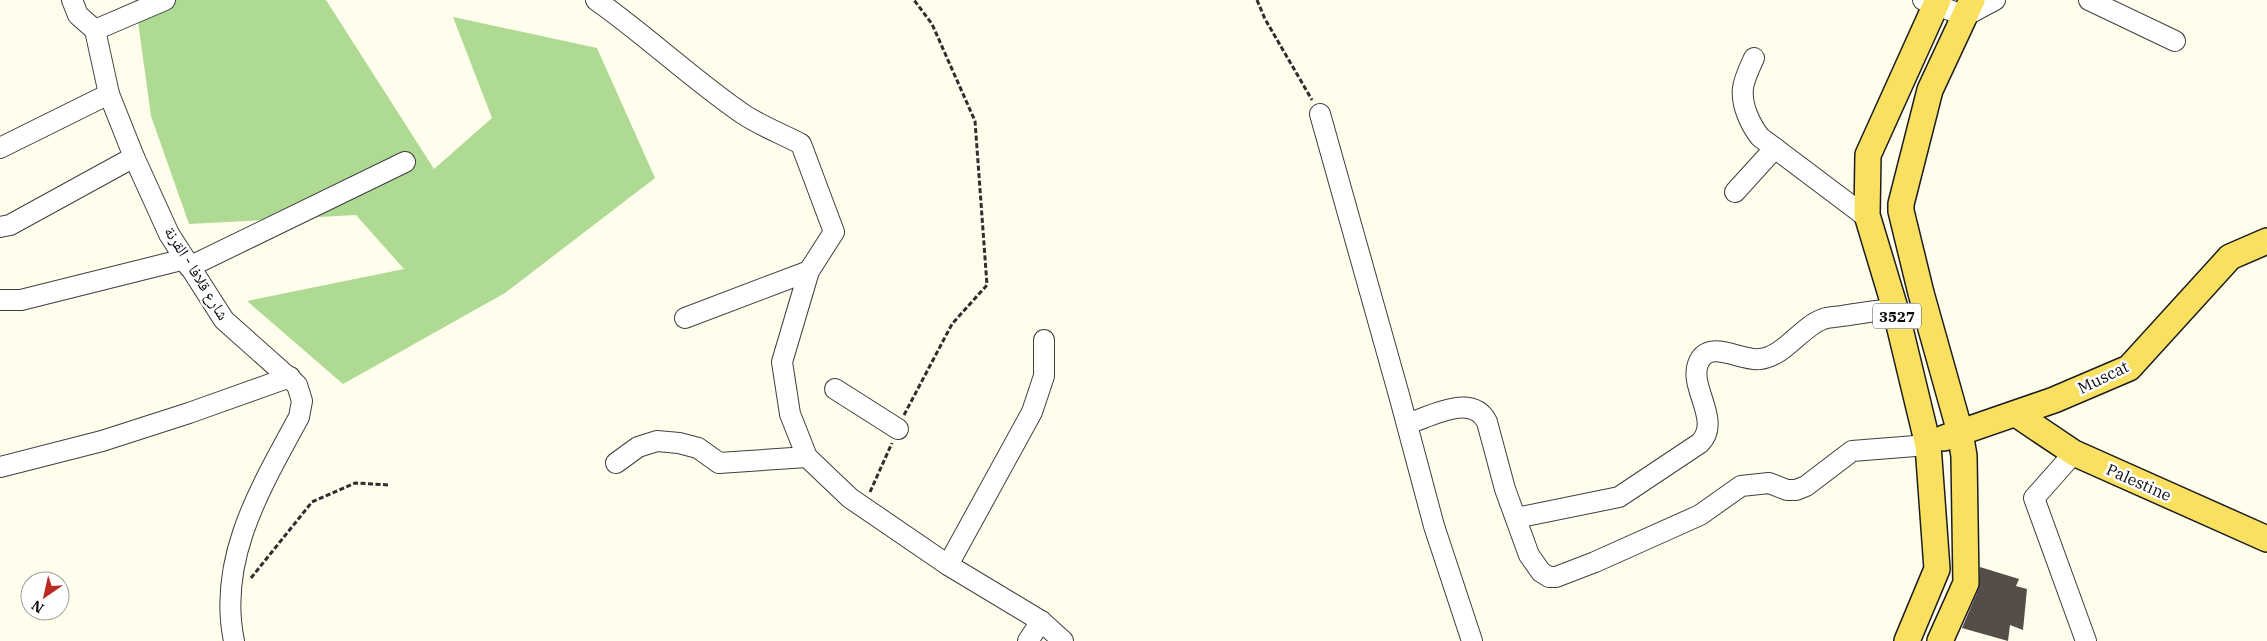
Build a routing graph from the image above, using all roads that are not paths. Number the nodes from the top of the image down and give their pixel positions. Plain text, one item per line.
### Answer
1 (72, 0) edge
2 (165, 0) edge
3 (596, 0) edge
4 (1995, 0) edge
5 (2090, 0) edge
6 (1932, 2) edge
7 (1969, 8) edge
8 (95, 30) junction
9 (2175, 41) dead end
10 (1754, 58) dead end
11 (109, 94) junction
12 (1320, 114) road end
13 (0, 148) edge
14 (1775, 148) junction
15 (134, 157) junction
16 (405, 162) dead end
17 (1735, 192) dead end
18 (1869, 218) junction
19 (0, 228) edge
20 (2267, 241) edge
21 (187, 263) junction
22 (809, 271) junction
23 (0, 300) edge
24 (1895, 308) junction
25 (685, 318) dead end
26 (1044, 340) dead end
27 (290, 377) junction
28 (835, 389) dead end
29 (2016, 414) junction
30 (1407, 424) junction
31 (898, 429) road end
32 (1960, 432) junction
33 (1928, 445) junction
34 (2074, 452) junction
35 (807, 457) junction
36 (616, 463) dead end
37 (0, 467) edge
38 (1516, 518) junction
39 (2267, 539) edge
40 (948, 565) junction
41 (1041, 622) junction
42 (234, 641) edge
43 (1028, 641) edge
44 (1063, 641) edge
45 (1472, 641) edge
46 (1907, 641) edge
47 (1940, 641) edge
48 (2086, 641) edge

1 - 8 street
2 - 8 street
3 - 22 street
4 - 7 street
5 - 9 street
6 - 7 street
6 - 18 main road, 3527
7 - 32 main road, 3527
8 - 11 street, شارع قلافا - القرنة
10 - 14 street
11 - 13 street
11 - 15 street, شارع قلافا - القرنة
12 - 30 street
14 - 17 street
14 - 18 street
15 - 19 street
15 - 21 street, شارع قلافا - القرنة
16 - 21 street
18 - 24 main road, 3527
20 - 29 main road, Muscat
21 - 23 street
21 - 27 street, شارع قلافا - القرنة
22 - 25 street
22 - 35 street
24 - 33 main road, 3527
24 - 38 street
26 - 40 street
27 - 37 street
27 - 42 street, شارع قلافا - القرنة
28 - 31 street
29 - 32 main road, Muscat
29 - 34 main road, Palestine
30 - 38 street
30 - 45 street
32 - 33 main road, Muscat
32 - 47 main road, 3527
33 - 38 street
33 - 46 main road, 3527
34 - 39 main road, Palestine
34 - 48 street
35 - 36 street
35 - 40 street
40 - 41 street
41 - 43 street
41 - 44 street

